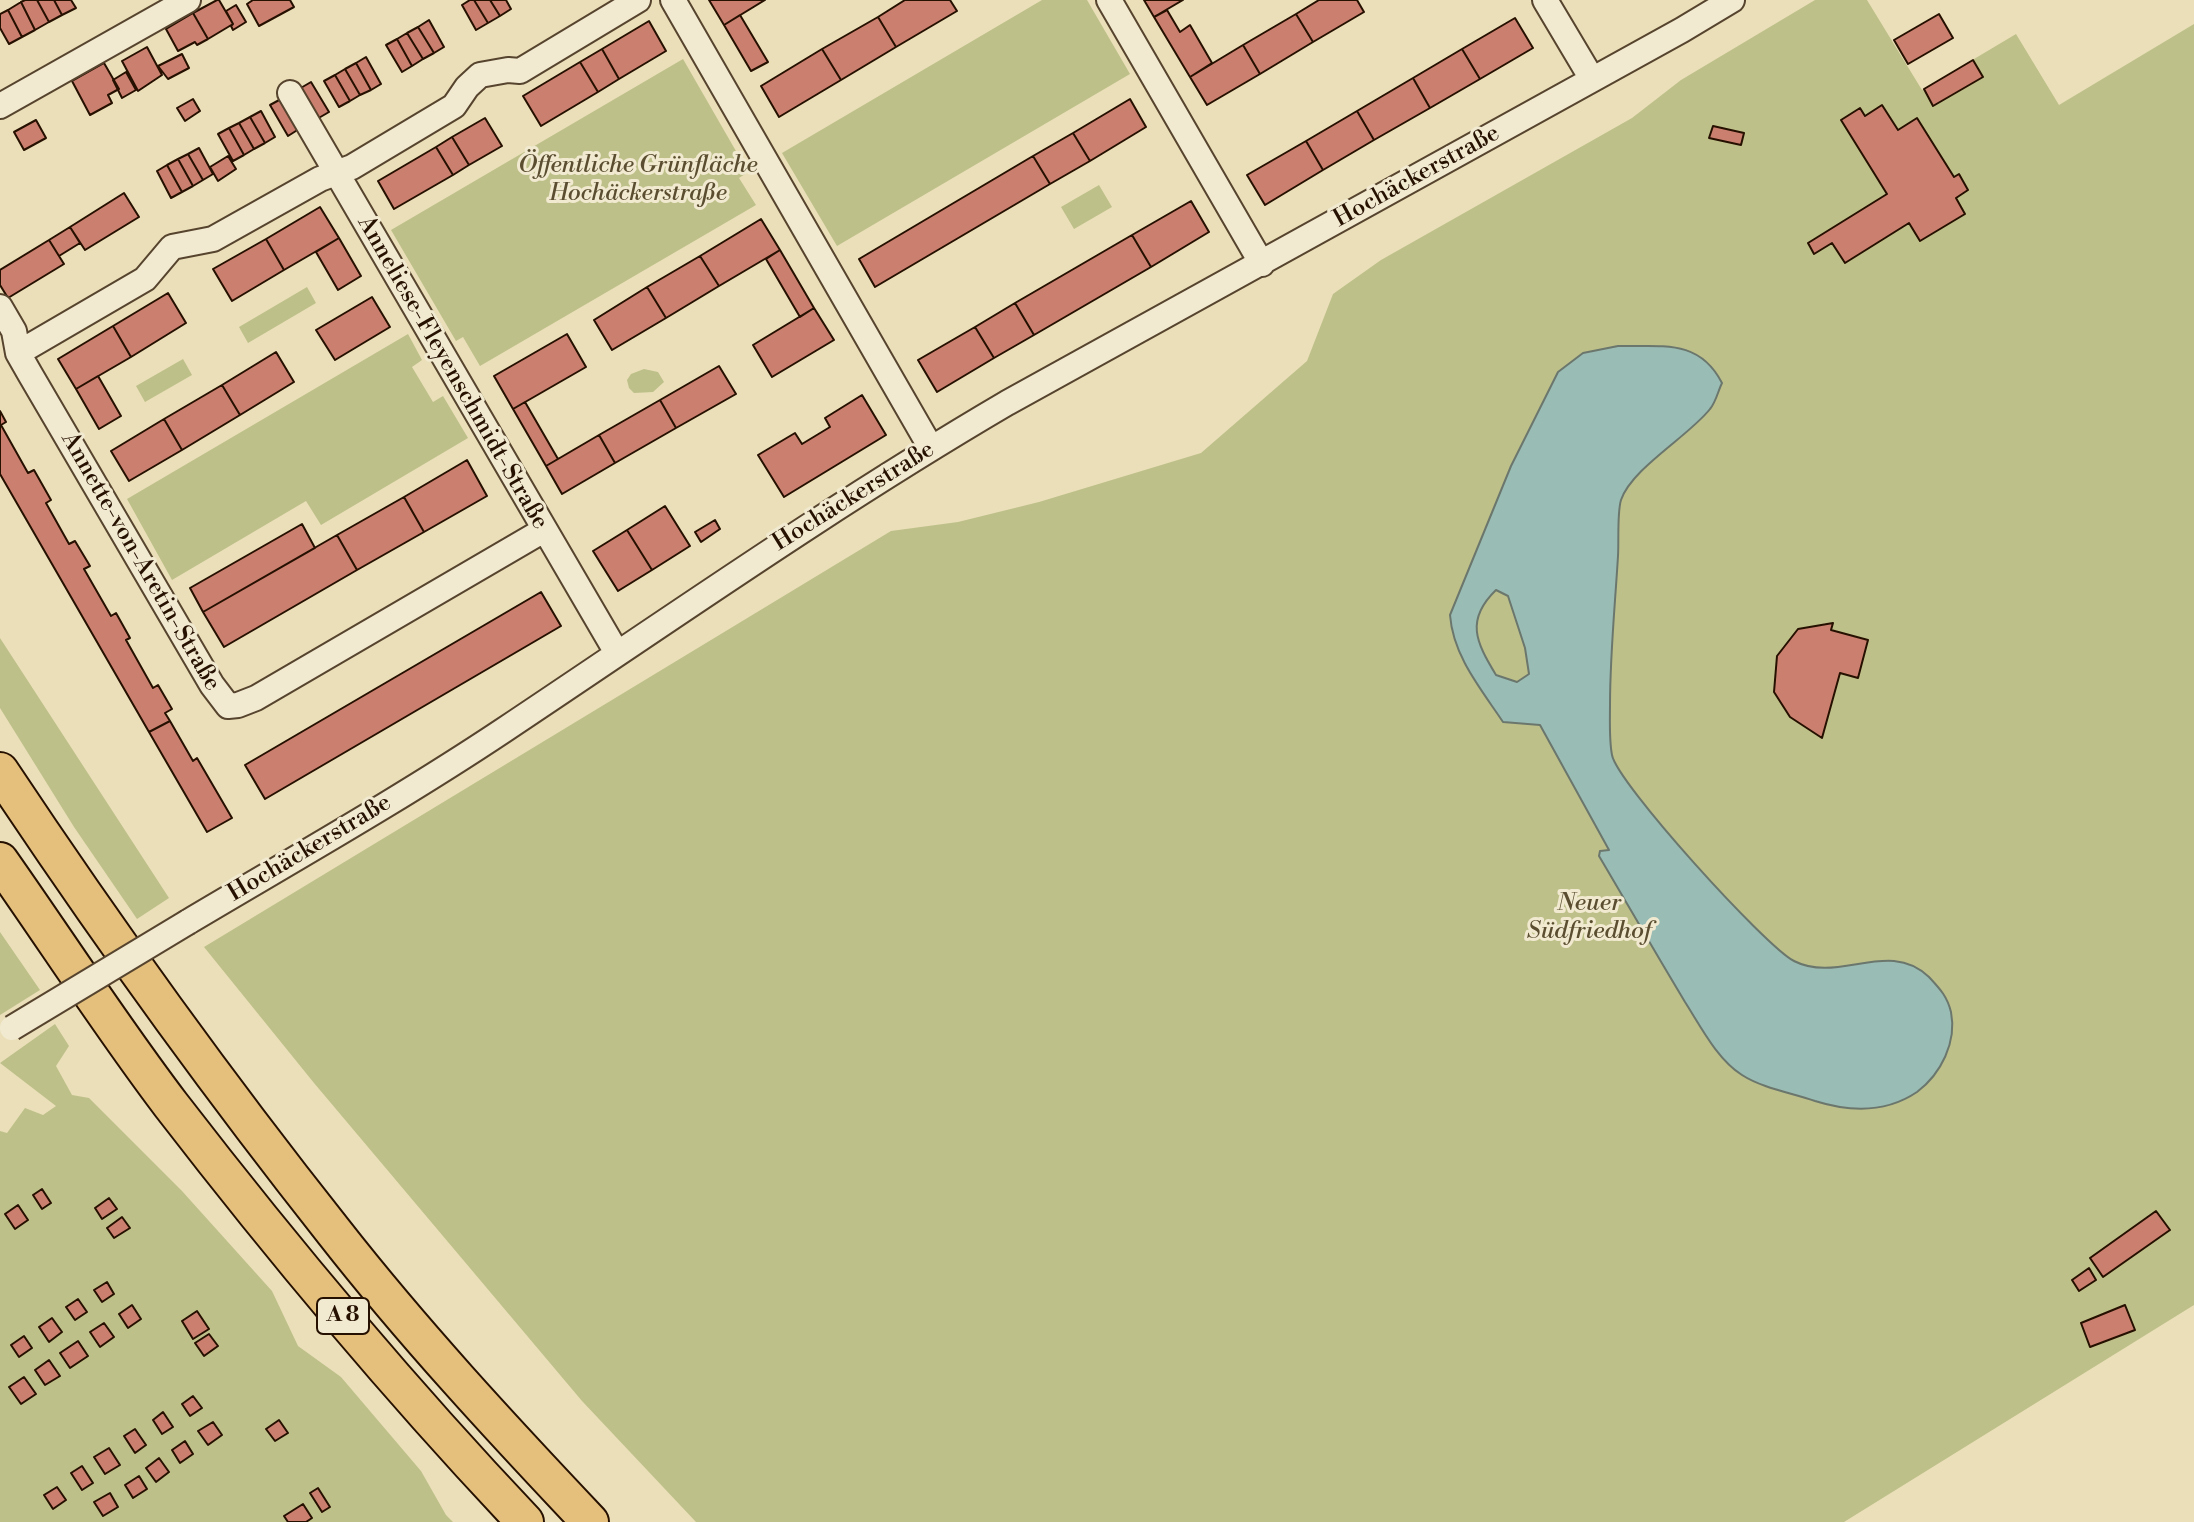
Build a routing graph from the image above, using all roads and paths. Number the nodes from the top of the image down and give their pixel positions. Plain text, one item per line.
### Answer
1 (188, 0) edge
2 (638, 0) edge
3 (673, 0) edge
4 (1109, 0) edge
5 (1545, 0) edge
6 (1732, 0) edge
7 (1592, 79) junction
8 (290, 93) dead end
9 (0, 106) edge
10 (335, 172) junction
11 (1262, 264) junction
12 (0, 307) edge
13 (18, 353) junction
14 (931, 448) junction
15 (544, 530) junction
16 (617, 653) junction
17 (0, 771) edge
18 (0, 861) edge
19 (6, 1031) edge
20 (525, 1522) edge
21 (590, 1522) edge

1 - 9 street
2 - 10 street
3 - 14 street
4 - 11 street
5 - 7 street
6 - 7 street, Hochäckerstraße
7 - 11 street, Hochäckerstraße
8 - 10 street, Anneliese-Fleyenschmidt-Straße
10 - 13 street
10 - 15 street, Anneliese-Fleyenschmidt-Straße
11 - 14 street, Hochäckerstraße
12 - 13 street, Annette-von-Aretin-Straße
13 - 15 street, Annette-von-Aretin-Straße
14 - 16 street, Hochäckerstraße
15 - 16 street, Anneliese-Fleyenschmidt-Straße
16 - 19 street, Hochäckerstraße, bridge
17 - 21 highway, A 8
18 - 20 highway, A 8

